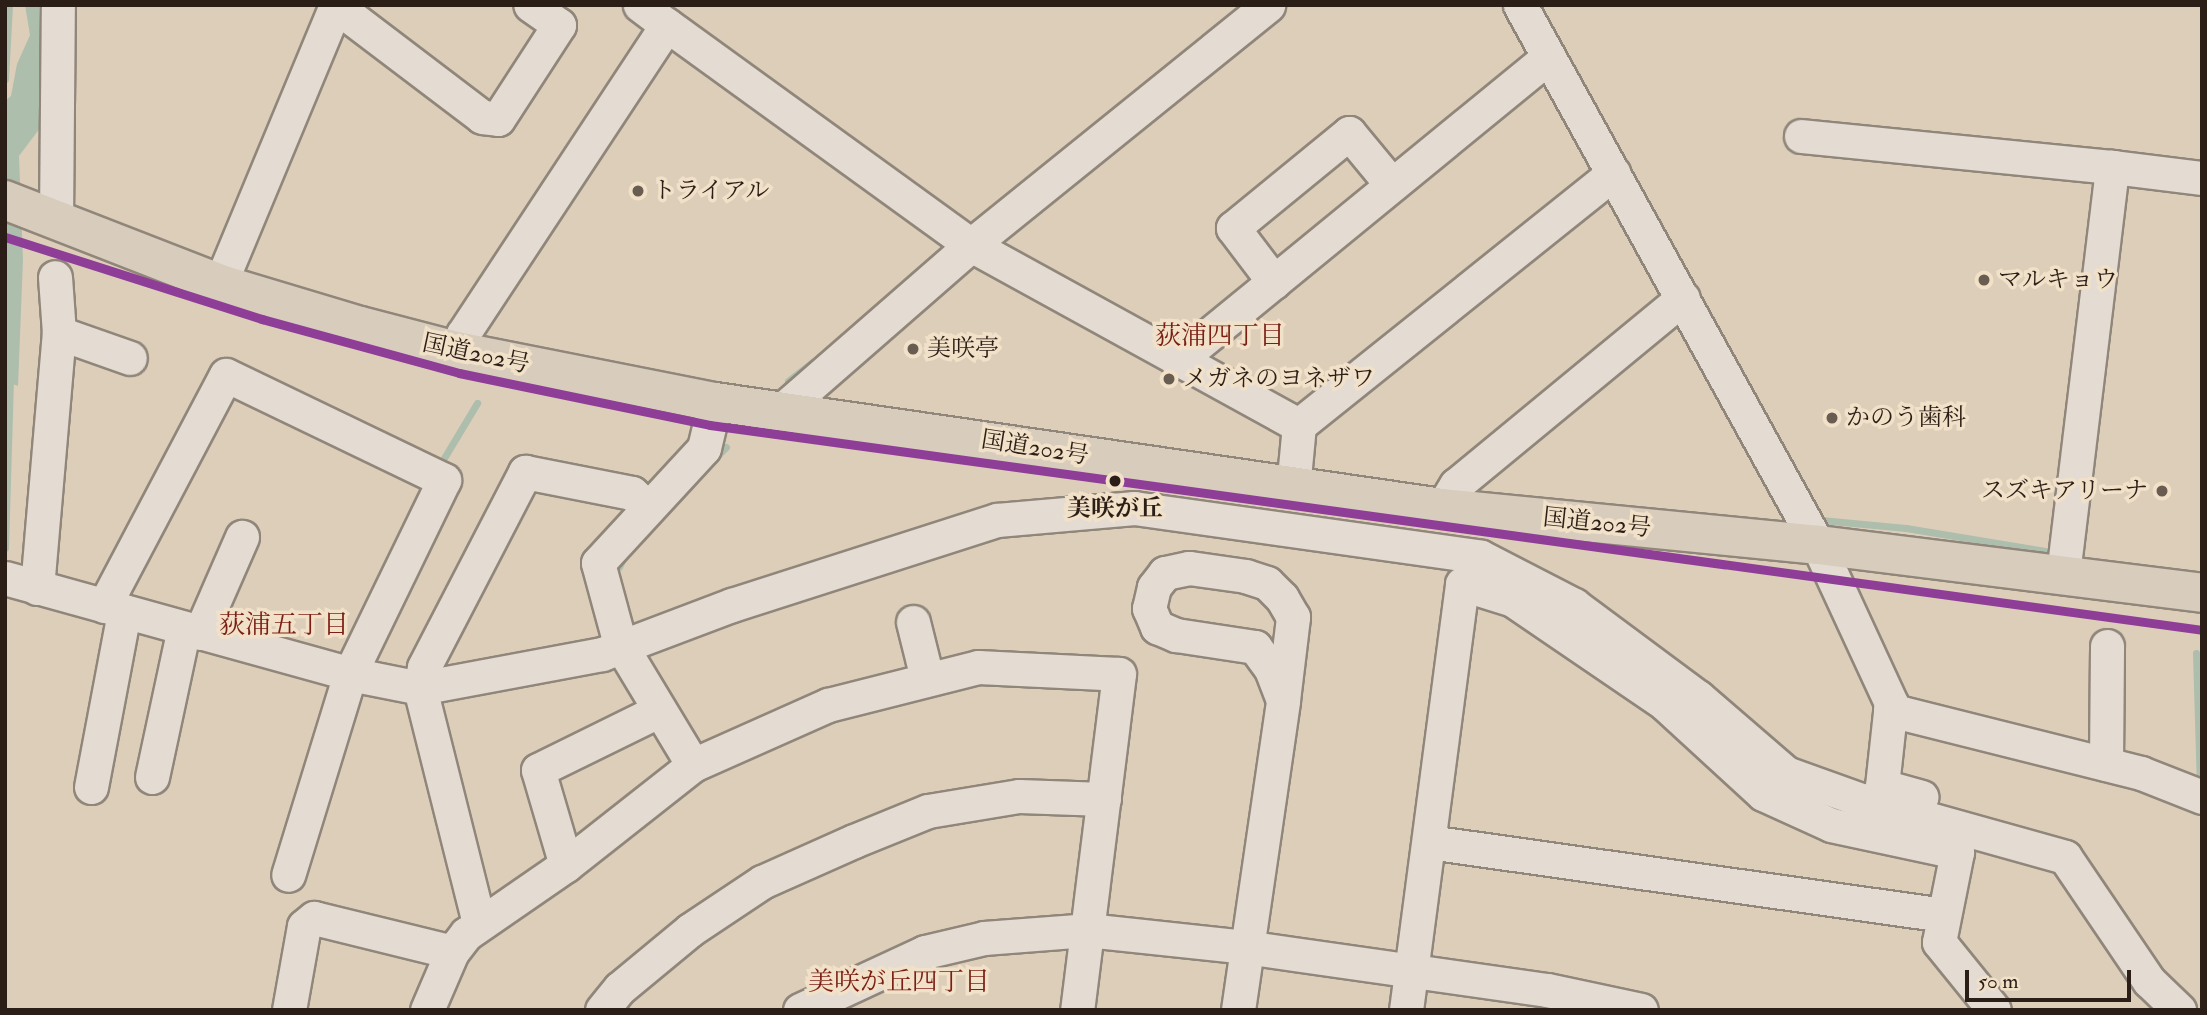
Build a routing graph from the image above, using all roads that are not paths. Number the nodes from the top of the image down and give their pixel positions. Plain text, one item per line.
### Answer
1 (58, 5) edge
2 (530, 5) edge
3 (640, 5) edge
4 (1268, 5) edge
5 (1520, 5) edge
6 (336, 6) edge
7 (667, 25) junction
8 (1549, 57) junction
9 (1801, 136) dead end
10 (2112, 167) junction
11 (1614, 173) junction
12 (2202, 178) edge
13 (1392, 185) junction
14 (5, 200) edge
15 (56, 220) junction
16 (965, 240) junction
17 (55, 277) dead end
18 (1274, 282) junction
19 (220, 284) junction
20 (1682, 298) junction
21 (59, 333) junction
22 (457, 351) junction
23 (130, 358) dead end
24 (1177, 361) junction
25 (715, 402) junction
26 (1772, 406) dead end
27 (782, 410) junction
28 (1299, 425) junction
29 (1767, 450) junction
30 (1293, 488) junction
31 (647, 507) junction
32 (1442, 508) junction
33 (242, 537) dead end
34 (1818, 545) junction
35 (2063, 574) junction
36 (5, 578) edge
37 (37, 588) junction
38 (2202, 593) edge
39 (114, 609) junction
40 (913, 622) dead end
41 (192, 631) junction
42 (620, 645) junction
43 (2107, 646) dead end
44 (350, 674) junction
45 (927, 678) junction
46 (420, 688) junction
47 (1283, 700) junction
48 (1890, 710) junction
49 (658, 711) junction
50 (2106, 764) junction
51 (693, 765) junction
52 (152, 777) dead end
53 (91, 787) dead end
54 (2202, 797) edge
55 (1104, 799) junction
56 (1429, 842) junction
57 (2066, 857) junction
58 (566, 865) junction
59 (288, 875) dead end
60 (1944, 915) junction
61 (479, 923) junction
62 (1087, 930) junction
63 (1245, 947) junction
64 (452, 952) junction
65 (1412, 971) junction
66 (289, 1010) edge
67 (427, 1010) edge
68 (602, 1010) edge
69 (800, 1010) edge
70 (1077, 1010) edge
71 (1238, 1010) edge
72 (1406, 1010) edge
73 (1641, 1010) edge
74 (1994, 1010) edge
75 (2179, 1010) edge

1 - 15 street
2 - 6 street
3 - 7 street
4 - 16 street
5 - 8 street
6 - 19 street
7 - 16 street
7 - 22 street
8 - 11 street
8 - 13 street
9 - 10 street
10 - 12 street
10 - 35 street
11 - 20 street
11 - 28 street
13 - 18 street
13 - 18 street
14 - 15 highway, 国道202号
15 - 19 highway, 国道202号
16 - 24 street
16 - 27 street
17 - 21 street
18 - 24 street
19 - 22 highway, 国道202号
20 - 29 street
20 - 32 street
21 - 23 street
21 - 37 street
22 - 25 highway, 国道202号
24 - 28 street
25 - 27 highway, 国道202号
25 - 31 street
26 - 29 street
27 - 30 highway, 国道202号
28 - 30 street
29 - 34 street
30 - 32 highway, 国道202号
31 - 42 street
31 - 46 street
32 - 34 highway, 国道202号
33 - 41 street
34 - 35 highway, 国道202号
34 - 48 street
35 - 38 highway, 国道202号
36 - 37 street
37 - 39 street
39 - 41 street
39 - 44 street
39 - 53 street
40 - 45 street
41 - 44 street
41 - 52 street
42 - 46 street
42 - 49 street
42 - 57 street
43 - 50 street
44 - 46 street
44 - 59 street
45 - 51 street
45 - 55 street
46 - 61 street
47 - 47 street
47 - 63 street
48 - 50 street
48 - 57 street
49 - 51 street
49 - 58 street
50 - 54 street
51 - 58 street
55 - 62 street
55 - 68 street
56 - 60 street
56 - 60 street
56 - 65 street
57 - 75 street
58 - 61 street
60 - 74 street
61 - 64 street
62 - 63 street
62 - 69 street
62 - 70 street
63 - 65 street
63 - 71 street
64 - 66 street
64 - 67 street
65 - 72 street
65 - 73 street

